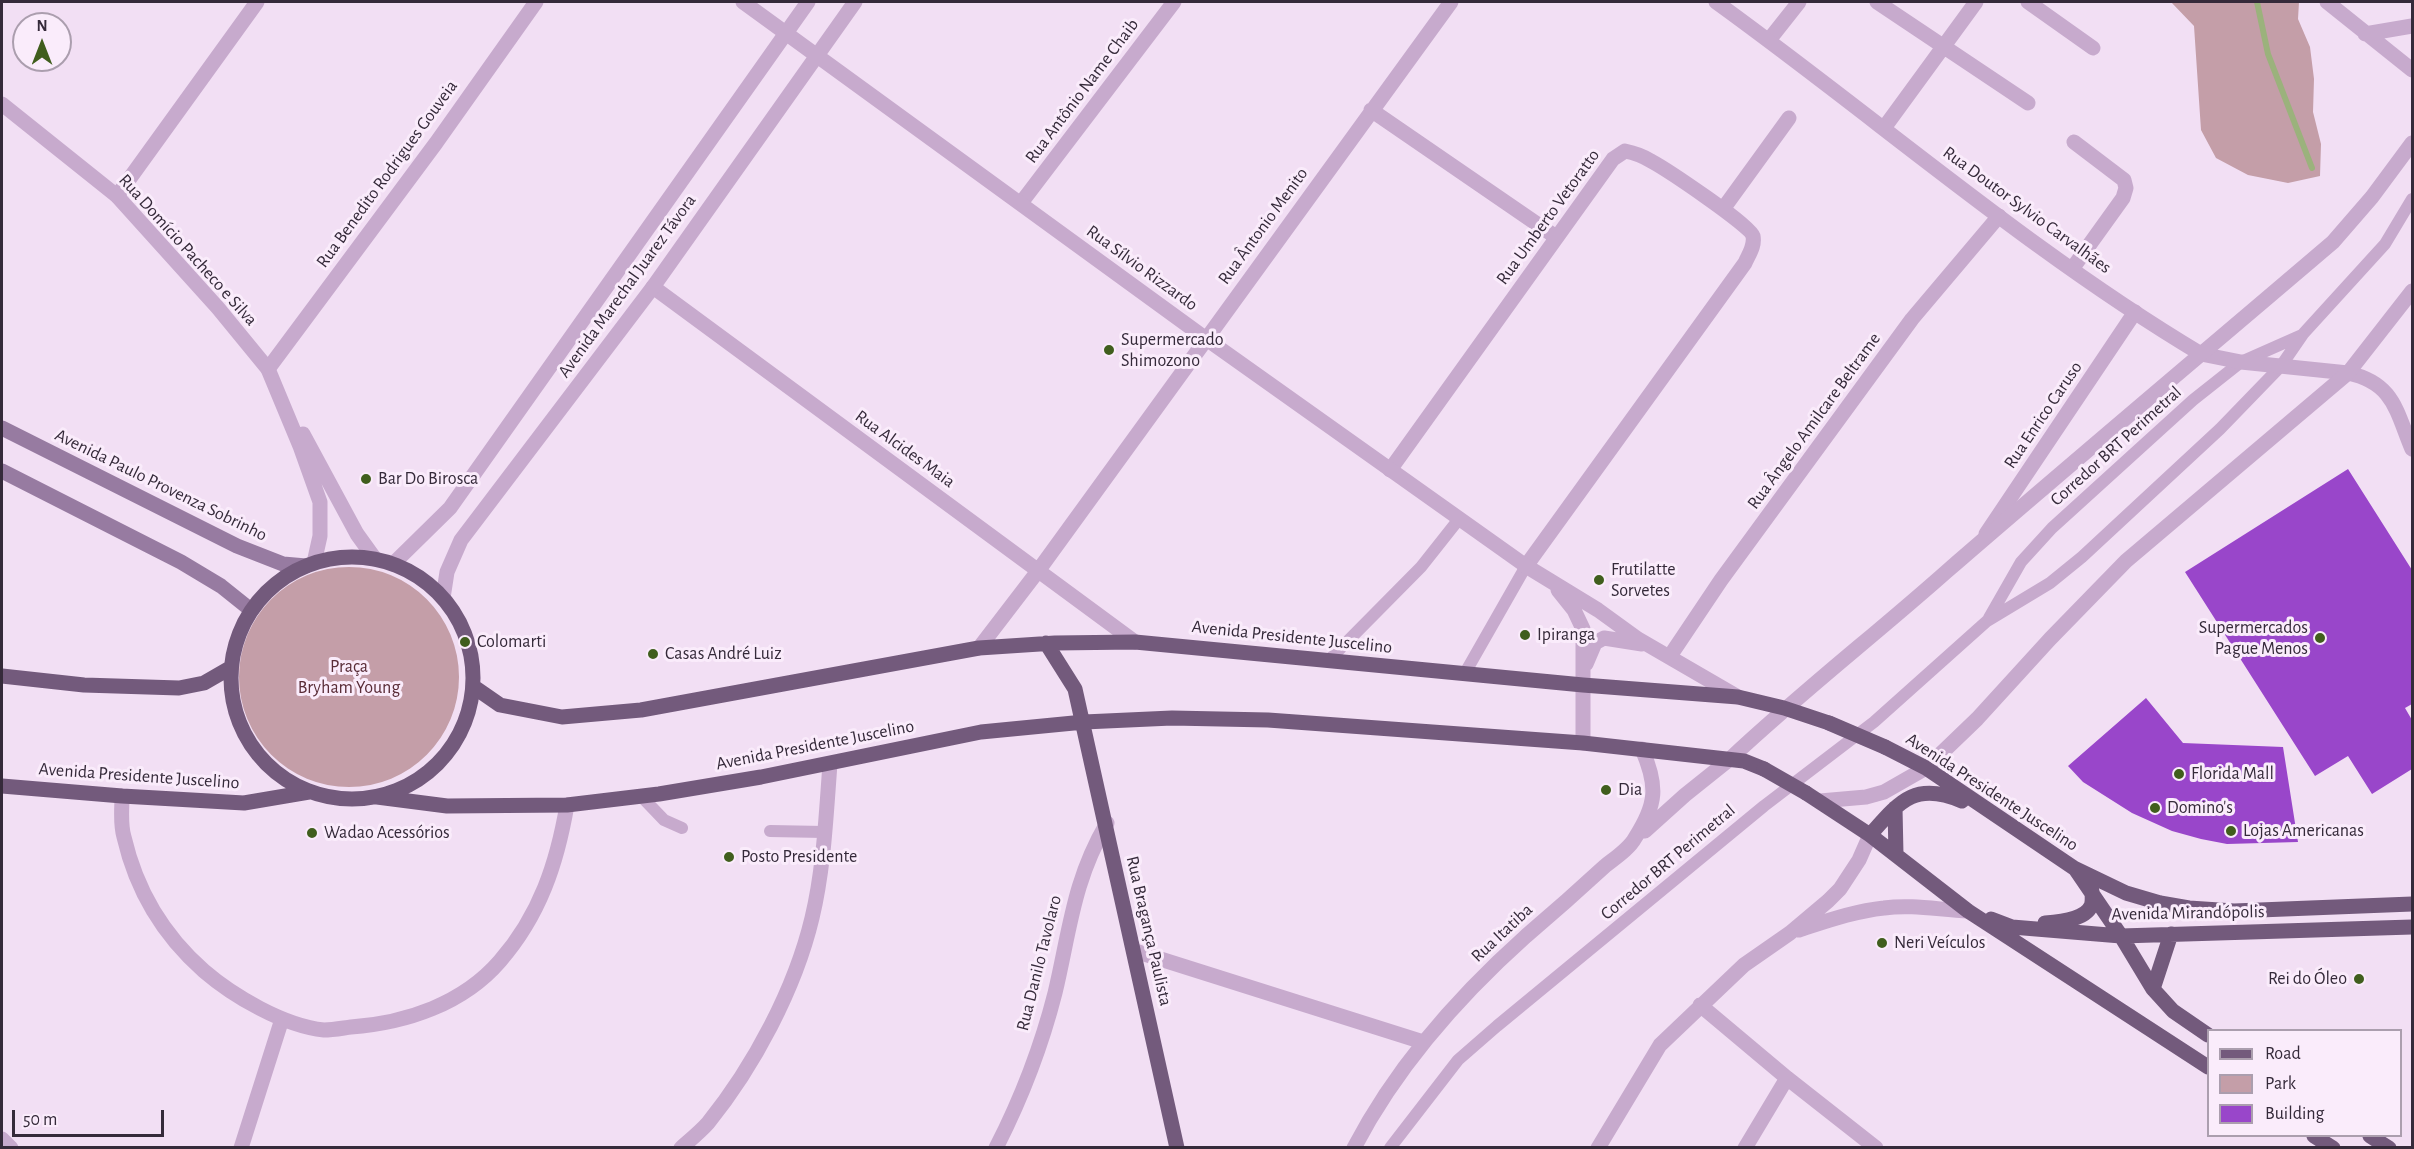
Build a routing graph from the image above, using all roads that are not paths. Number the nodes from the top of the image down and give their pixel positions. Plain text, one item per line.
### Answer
1 (257, 2) edge
2 (536, 2) edge
3 (743, 2) edge
4 (808, 2) edge
5 (855, 2) edge
6 (1174, 2) edge
7 (1451, 2) edge
8 (1718, 2) edge
9 (1799, 2) edge
10 (1877, 2) edge
11 (1976, 2) edge
12 (2028, 2) edge
13 (2326, 2) edge
14 (2412, 26) edge
15 (786, 31) junction
16 (2365, 34) junction
17 (1769, 40) junction
18 (1944, 46) junction
19 (2093, 48) dead end
20 (817, 54) junction
21 (2412, 70) edge
22 (2, 104) edge
23 (2028, 104) dead end
24 (1371, 110) junction
25 (1789, 118) dead end
26 (1884, 128) junction
27 (2074, 142) dead end
28 (2412, 143) edge
29 (117, 196) junction
30 (2412, 200) edge
31 (1021, 204) junction
32 (1723, 209) junction
33 (1999, 216) junction
34 (1556, 237) junction
35 (2072, 269) junction
36 (653, 287) junction
37 (2412, 291) edge
38 (2135, 312) junction
39 (2303, 334) junction
40 (1205, 338) junction
41 (2201, 354) junction
42 (2241, 362) junction
43 (2281, 366) junction
44 (268, 369) junction
45 (2348, 373) junction
46 (276, 388) junction
47 (2, 428) edge
48 (2412, 449) edge
49 (1389, 470) junction
50 (2, 471) edge
51 (1459, 519) junction
52 (1983, 538) junction
53 (375, 559) junction
54 (310, 564) junction
55 (393, 564) junction
56 (1526, 566) junction
57 (1038, 571) junction
58 (1551, 581) junction
59 (443, 598) junction
60 (251, 610) junction
61 (1987, 621) junction
62 (1135, 642) junction
63 (1046, 643) junction
64 (1649, 645) junction
65 (979, 648) junction
66 (1670, 656) junction
67 (1329, 660) junction
68 (230, 668) junction
69 (1465, 674) junction
70 (2, 676) edge
71 (1583, 679) junction
72 (474, 687) junction
73 (1738, 697) junction
74 (1784, 708) junction
75 (1084, 722) junction
76 (1583, 743) junction
77 (1642, 749) junction
78 (1730, 759) junction
79 (831, 764) junction
80 (1926, 768) junction
81 (2, 786) edge
82 (309, 792) junction
83 (122, 796) junction
84 (641, 796) junction
85 (376, 797) junction
86 (1820, 801) junction
87 (567, 805) junction
88 (1895, 808) junction
89 (1995, 816) junction
90 (1107, 823) junction
91 (682, 828) dead end
92 (770, 831) dead end
93 (824, 832) junction
94 (1870, 835) junction
95 (1634, 841) junction
96 (1896, 855) junction
97 (2074, 868) junction
98 (2092, 891) junction
99 (2412, 904) edge
100 (1968, 911) junction
101 (2012, 927) junction
102 (2412, 927) edge
103 (1790, 933) junction
104 (2171, 934) junction
105 (2121, 936) junction
106 (1135, 951) junction
107 (2153, 989) junction
108 (1700, 1005) junction
109 (282, 1018) junction
110 (2207, 1034) edge
111 (1423, 1042) junction
112 (2207, 1066) edge
113 (1788, 1078) junction
114 (2316, 1137) edge
115 (2372, 1137) edge
116 (2, 1139) edge
117 (11, 1148) edge
118 (241, 1148) edge
119 (681, 1148) edge
120 (996, 1148) edge
121 (1177, 1148) edge
122 (1354, 1148) edge
123 (1390, 1148) edge
124 (1598, 1148) edge
125 (1745, 1148) edge
126 (1875, 1148) edge
127 (2333, 1148) edge
128 (2389, 1148) edge

1 - 29 street
2 - 44 street, Rua Benedito Rodrigues Gouveia
3 - 15 street, Rua Sílvio Rizzardo
4 - 15 street, Avenida Marechal Juarez Távora
5 - 20 street, Avenida Marechal Juarez Távora
6 - 31 street, Rua Antônio Name Chaib
7 - 24 street, Rua Ântonio Menito
8 - 17 street, Rua Doutor Sylvio Carvalhães
9 - 17 street
10 - 18 street
11 - 18 street
12 - 19 street
13 - 16 street
14 - 16 street
15 - 20 street, Rua Sílvio Rizzardo
15 - 55 street, Avenida Marechal Juarez Távora
16 - 21 street
17 - 26 street, Rua Doutor Sylvio Carvalhães
18 - 23 street
18 - 26 street
20 - 31 street, Rua Sílvio Rizzardo
20 - 36 street, Avenida Marechal Juarez Távora
22 - 29 street, Rua Domício Pacheco e Silva
24 - 34 street
24 - 40 street, Rua Ântonio Menito
25 - 32 street
26 - 33 street, Rua Doutor Sylvio Carvalhães
27 - 35 street
28 - 41 street
29 - 44 street, Rua Domício Pacheco e Silva
30 - 39 lane, Corredor BRT Perimetral
31 - 40 street, Rua Sílvio Rizzardo
32 - 34 street, Rua Umberto Vetoratto
32 - 56 street, Rua Umberto Vetoratto
33 - 35 street, Rua Doutor Sylvio Carvalhães
33 - 66 street, Rua Ângelo Amilcare Beltrame
34 - 49 street, Rua Umberto Vetoratto
35 - 38 street, Rua Doutor Sylvio Carvalhães
36 - 57 street, Rua Alcides Maia
36 - 59 street, Avenida Marechal Juarez Távora
37 - 45 street
38 - 41 street, Rua Doutor Sylvio Carvalhães
38 - 52 street, Rua Enrico Caruso
39 - 42 lane, Corredor BRT Perimetral
39 - 43 lane, Corredor BRT Perimetral
40 - 49 street, Rua Sílvio Rizzardo
40 - 57 street, Rua Ântonio Menito
41 - 42 street, Rua Doutor Sylvio Carvalhães
41 - 52 street
42 - 43 street, Rua Doutor Sylvio Carvalhães
42 - 61 lane, Corredor BRT Perimetral
43 - 45 street, Rua Doutor Sylvio Carvalhães
43 - 61 lane, Corredor BRT Perimetral
44 - 46 street, Rua Domício Pacheco e Silva
45 - 48 street, Rua Doutor Sylvio Carvalhães
45 - 80 street
46 - 53 street, Rua Domício Pacheco e Silva
46 - 54 street, Rua Domício Pacheco e Silva
47 - 54 main road, Avenida Paulo Provenza Sobrinho
49 - 51 street, Rua Sílvio Rizzardo
50 - 60 main road
51 - 56 street, Rua Sílvio Rizzardo
51 - 67 lane
52 - 74 street
53 - 54 main road
53 - 55 main road
54 - 60 main road
55 - 59 main road
56 - 58 street, Rua Sílvio Rizzardo
56 - 69 lane
57 - 62 street, Rua Alcides Maia
57 - 65 street, Rua Ântonio Menito
58 - 64 street, Rua Sílvio Rizzardo
58 - 71 street, Rua Sílvio Rizzardo
59 - 72 main road
60 - 68 main road
61 - 123 lane, Corredor BRT Perimetral
62 - 63 main road, Avenida Presidente Juscelino
62 - 67 main road, Avenida Presidente Juscelino
63 - 65 main road, Avenida Presidente Juscelino
63 - 75 main road, Rua Bragança Paulista
64 - 66 street, Rua Sílvio Rizzardo
64 - 71 street
65 - 72 main road, Avenida Presidente Juscelino
66 - 73 street, Rua Sílvio Rizzardo
67 - 69 main road, Avenida Presidente Juscelino
68 - 70 main road
68 - 82 main road
69 - 71 main road, Avenida Presidente Juscelino
71 - 73 main road, Avenida Presidente Juscelino
71 - 76 street, Rua Sílvio Rizzardo
72 - 85 main road
73 - 74 main road, Avenida Presidente Juscelino
74 - 78 street
74 - 80 main road, Avenida Presidente Juscelino, bridge
75 - 76 main road, Avenida Presidente Juscelino
75 - 79 main road, Avenida Presidente Juscelino
75 - 90 main road, Rua Bragança Paulista
76 - 77 main road, Avenida Presidente Juscelino
77 - 78 main road, Avenida Presidente Juscelino
77 - 95 street, Rua Itatiba
78 - 86 main road, Avenida Presidente Juscelino, bridge
78 - 95 street
79 - 84 main road, Avenida Presidente Juscelino
79 - 93 street
80 - 86 street
80 - 89 main road, Avenida Presidente Juscelino
81 - 83 main road, Avenida Presidente Juscelino
82 - 83 main road, Avenida Presidente Juscelino
82 - 85 main road
83 - 109 street
84 - 87 main road, Avenida Presidente Juscelino
84 - 91 lane
85 - 87 main road, Avenida Presidente Juscelino
86 - 94 main road, Avenida Presidente Juscelino
87 - 109 street
88 - 89 main road
88 - 94 main road
88 - 96 main road
89 - 97 main road, Avenida Presidente Juscelino
90 - 106 main road, Rua Bragança Paulista
90 - 120 street, Rua Danilo Tavolaro
92 - 93 lane
93 - 119 street
94 - 96 main road, Avenida Presidente Juscelino
94 - 103 street
95 - 111 street, Rua Itatiba
96 - 100 main road, Avenida Presidente Juscelino
97 - 98 main road
97 - 99 main road, Avenida Mirandópolis
98 - 101 main road
98 - 105 main road
100 - 101 main road, Avenida Mirandópolis
100 - 103 street
100 - 112 main road
101 - 105 main road, Avenida Mirandópolis
102 - 104 main road, Avenida Mirandópolis
103 - 108 street
104 - 105 main road, Avenida Mirandópolis
104 - 107 main road
105 - 107 main road
106 - 111 street
106 - 121 main road, Rua Bragança Paulista
107 - 110 main road
108 - 113 street
108 - 124 street
109 - 118 street
111 - 122 street, Rua Itatiba
113 - 125 street
113 - 126 street
114 - 127 main road
115 - 128 main road
116 - 117 street

